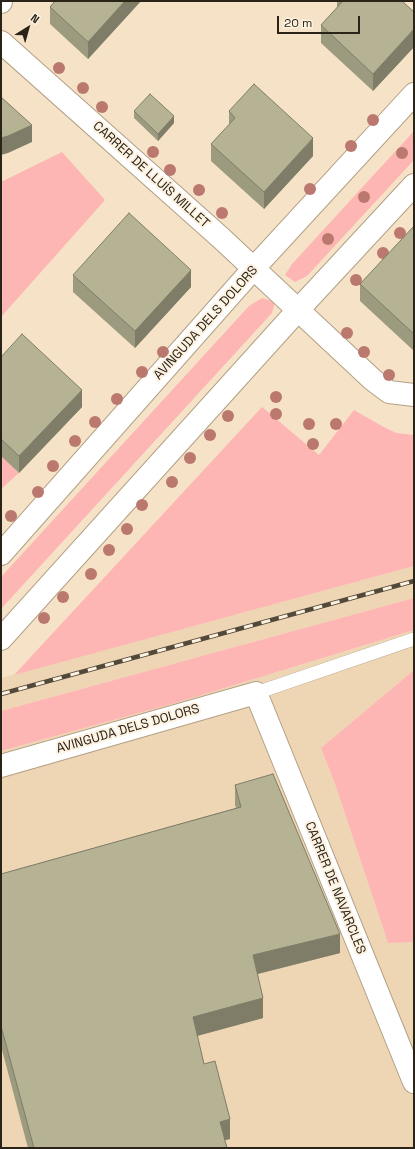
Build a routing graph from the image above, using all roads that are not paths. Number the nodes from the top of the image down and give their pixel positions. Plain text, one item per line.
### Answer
1 (1, 42) edge
2 (414, 94) edge
3 (414, 185) edge
4 (254, 268) junction
5 (298, 310) junction
6 (414, 395) edge
7 (1, 554) edge
8 (1, 639) edge
9 (414, 639) edge
10 (256, 693) junction
11 (1, 766) edge
12 (414, 1082) edge

1 - 4 street, CARRER DE LLUÍS MILLET
2 - 4 street, AVINGUDA DELS DOLORS
3 - 5 street
4 - 5 street, CARRER DE LLUÍS MILLET
4 - 7 street, AVINGUDA DELS DOLORS
5 - 6 street, CARRER DE LLUÍS MILLET
5 - 8 street
9 - 10 lane
10 - 11 street, AVINGUDA DELS DOLORS
10 - 12 street, CARRER DE NAVARCLES

